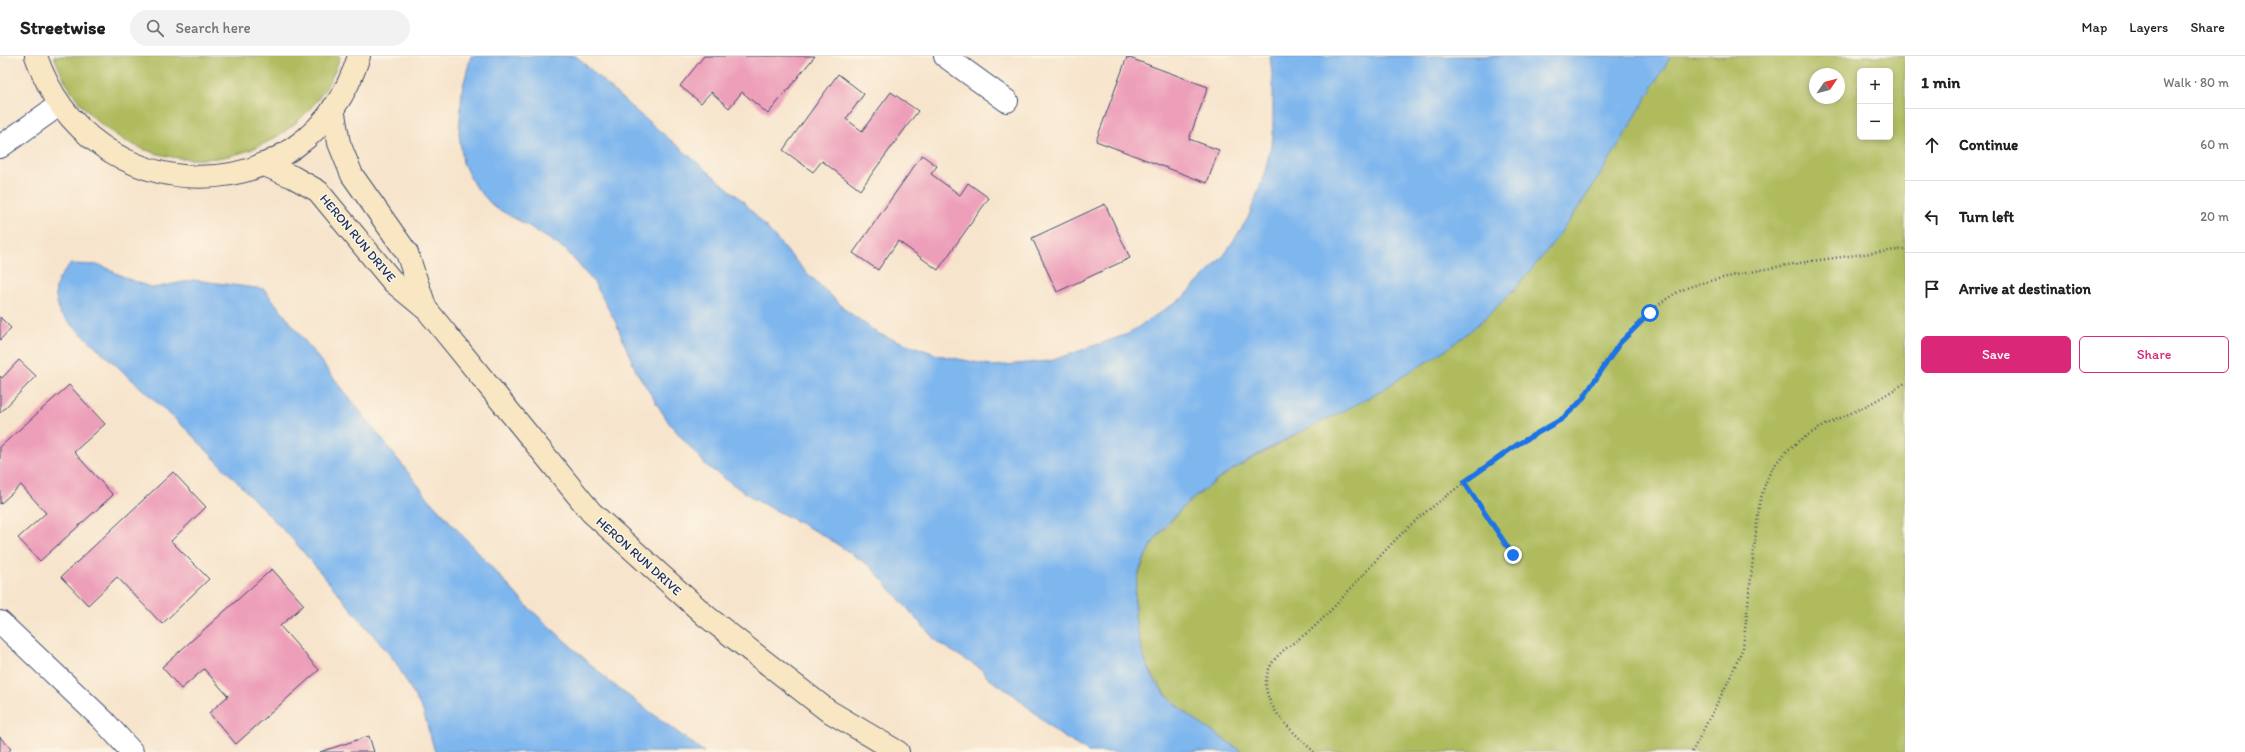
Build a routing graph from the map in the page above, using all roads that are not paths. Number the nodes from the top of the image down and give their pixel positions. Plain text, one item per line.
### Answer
1 (36, 56) edge
2 (359, 56) edge
3 (945, 56) edge
4 (1007, 101) dead end
5 (59, 105) junction
6 (333, 108) junction
7 (0, 147) edge
8 (262, 164) junction
9 (426, 310) junction
10 (0, 622) edge
11 (132, 752) edge
12 (898, 752) edge

1 - 5 street
2 - 6 street
3 - 4 street
5 - 7 street
5 - 8 street
6 - 8 street
6 - 9 street, HERON RUN DRIVE
8 - 9 street, HERON RUN DRIVE
9 - 12 street, HERON RUN DRIVE
10 - 11 street

